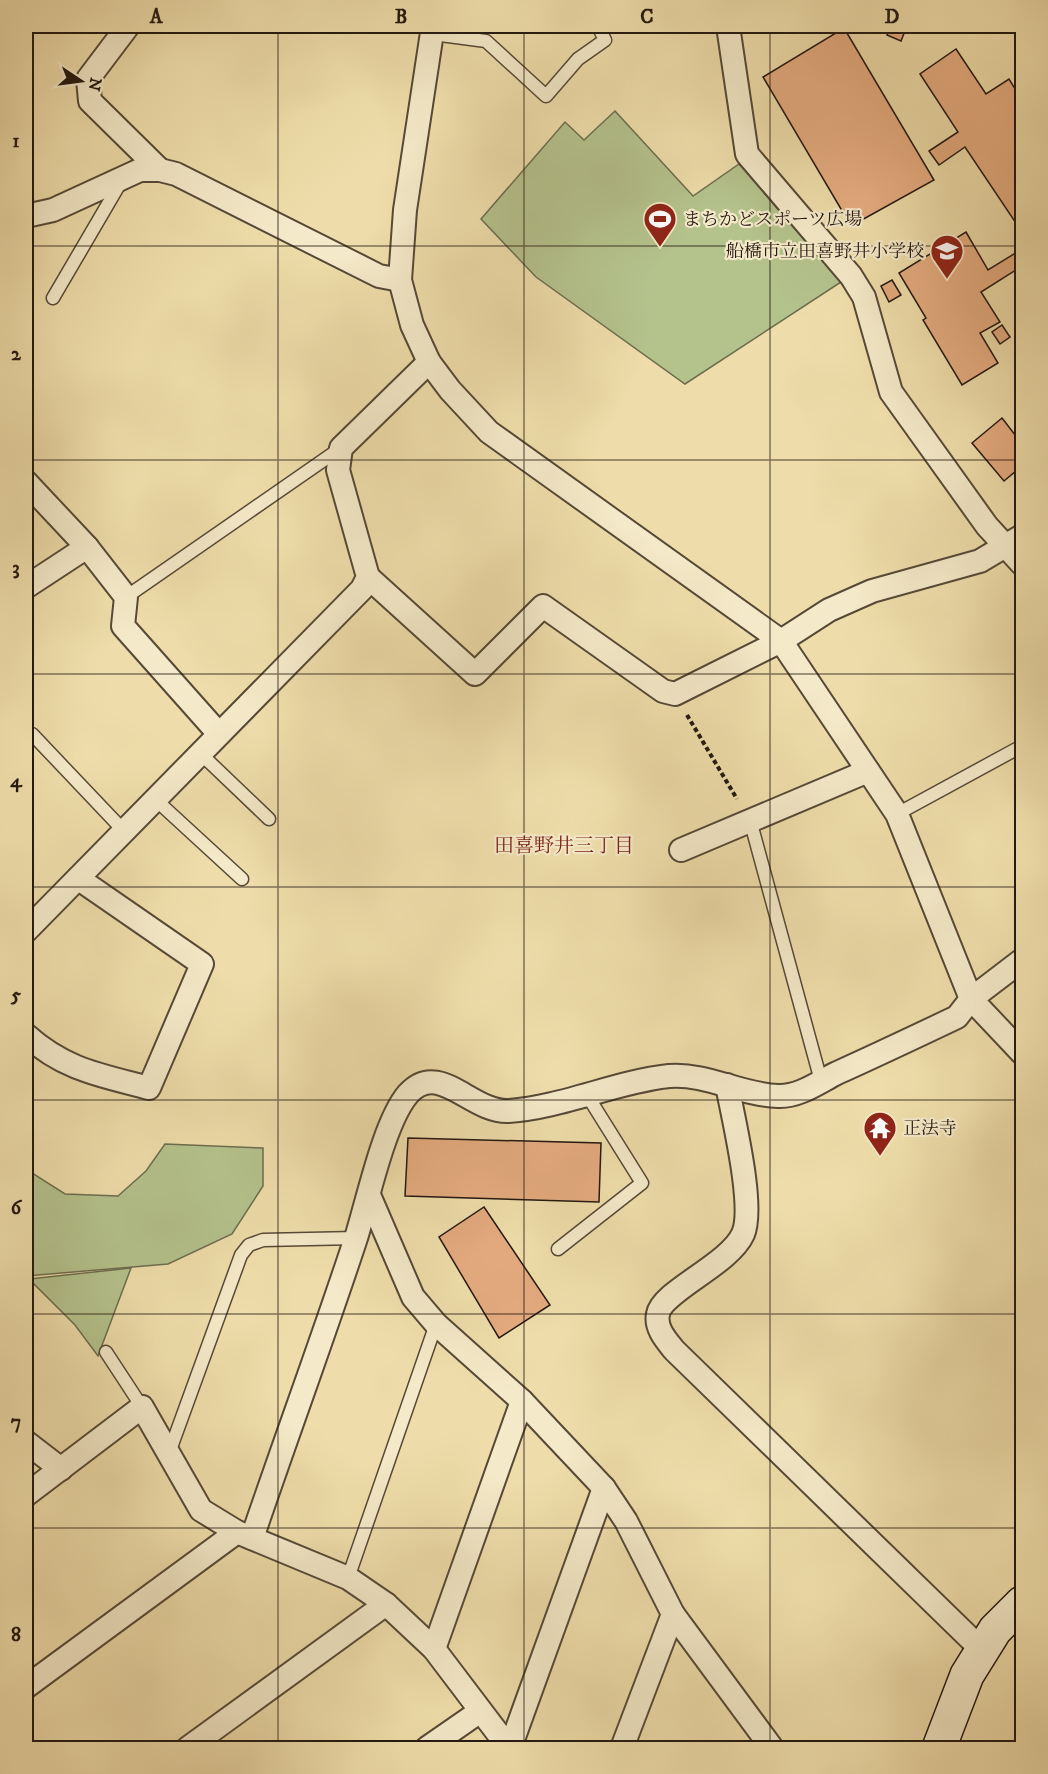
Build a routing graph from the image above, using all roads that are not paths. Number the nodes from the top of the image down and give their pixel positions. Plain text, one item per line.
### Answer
1 (128, 26) edge
2 (598, 26) edge
3 (728, 26) edge
4 (433, 30) edge
5 (160, 170) junction
6 (123, 179) junction
7 (26, 216) edge
8 (400, 280) junction
9 (53, 298) dead end
10 (429, 362) junction
11 (341, 448) junction
12 (26, 482) edge
13 (1013, 541) edge
14 (87, 547) junction
15 (1023, 564) edge
16 (368, 577) junction
17 (26, 587) edge
18 (126, 597) junction
19 (781, 641) junction
20 (32, 734) dead end
21 (219, 734) junction
22 (1023, 746) edge
23 (201, 753) junction
24 (868, 771) junction
25 (156, 800) junction
26 (897, 814) junction
27 (269, 819) dead end
28 (750, 820) junction
29 (124, 832) junction
30 (681, 850) dead end
31 (79, 879) junction
32 (242, 879) dead end
33 (26, 931) edge
34 (1023, 960) edge
35 (971, 999) junction
36 (26, 1035) edge
37 (1023, 1053) edge
38 (821, 1081) junction
39 (727, 1085) junction
40 (587, 1095) junction
41 (369, 1196) junction
42 (356, 1238) junction
43 (558, 1250) dead end
44 (436, 1324) junction
45 (106, 1352) dead end
46 (522, 1401) junction
47 (142, 1407) junction
48 (26, 1442) edge
49 (168, 1455) junction
50 (61, 1468) junction
51 (604, 1488) junction
52 (26, 1495) edge
53 (244, 1535) junction
54 (348, 1578) junction
55 (1023, 1603) edge
56 (386, 1604) junction
57 (673, 1614) junction
58 (434, 1649) junction
59 (982, 1650) junction
60 (26, 1687) edge
61 (479, 1712) junction
62 (772, 1748) edge
63 (188, 1749) edge
64 (427, 1749) edge
65 (510, 1749) edge
66 (621, 1749) edge
67 (939, 1749) edge

1 - 5 street
2 - 4 lane
3 - 13 street
4 - 8 street
5 - 6 street
5 - 8 street
6 - 7 street
6 - 9 lane
8 - 10 street
10 - 11 street
10 - 19 street
11 - 16 street
11 - 18 lane
12 - 14 street
13 - 15 street
13 - 19 street
14 - 17 street
14 - 18 street
16 - 19 street
16 - 21 street
18 - 21 street
19 - 24 street
20 - 29 lane
21 - 23 street
22 - 26 lane
23 - 25 street
23 - 27 lane
24 - 26 street
24 - 28 street
25 - 29 street
25 - 32 lane
26 - 35 street
28 - 30 street
28 - 38 lane
29 - 31 street
31 - 33 street
31 - 36 street
34 - 35 street
35 - 37 street
35 - 38 street
38 - 39 street
39 - 40 street
39 - 59 street
40 - 41 street
40 - 43 lane
41 - 42 street
41 - 44 street
42 - 49 lane
42 - 53 street
44 - 46 street
44 - 54 lane
45 - 47 lane
46 - 51 street
46 - 58 street
47 - 49 street
47 - 50 street
48 - 50 street
49 - 53 street
50 - 52 street
51 - 57 street
51 - 65 street
53 - 54 street
53 - 60 street
54 - 56 street
55 - 59 street
56 - 58 street
56 - 63 street
57 - 62 street
57 - 66 street
58 - 61 street
59 - 67 street
61 - 64 street
61 - 65 street

